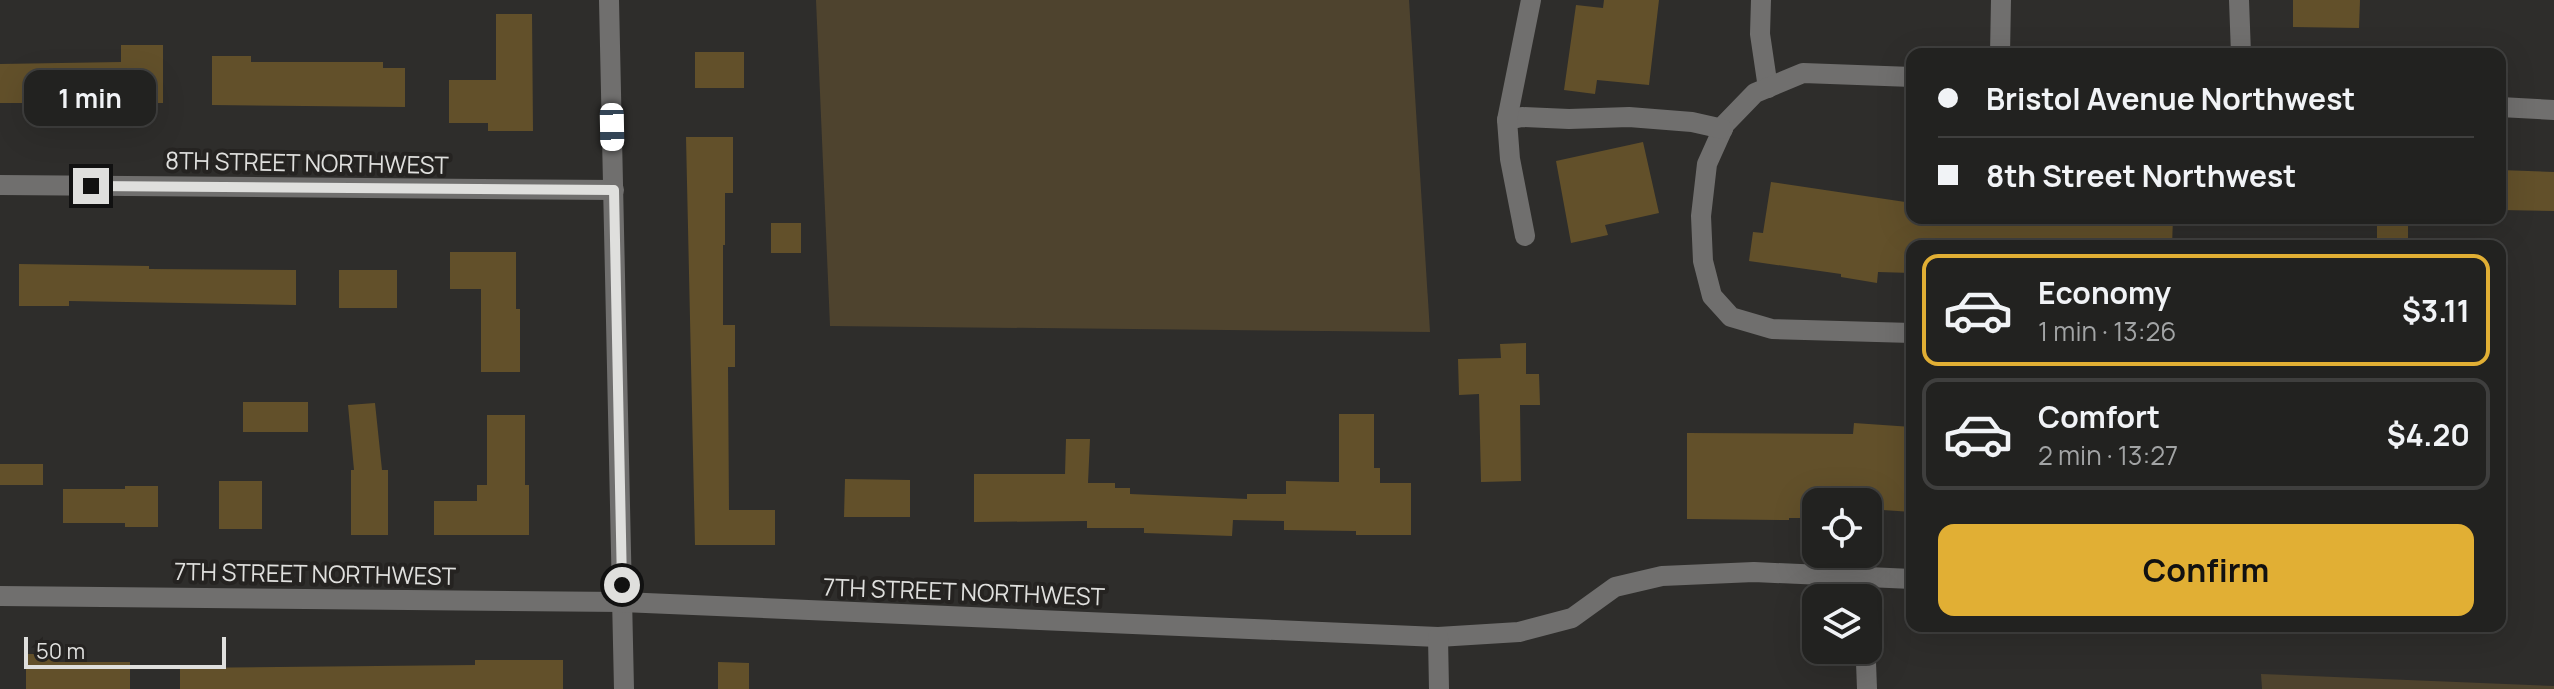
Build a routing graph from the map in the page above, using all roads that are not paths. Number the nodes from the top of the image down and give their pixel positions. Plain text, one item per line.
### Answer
1 (609, 0) edge
2 (1531, 0) edge
3 (1761, 0) edge
4 (2001, 0) edge
5 (2239, 0) edge
6 (2000, 48) edge
7 (2241, 48) edge
8 (1906, 77) edge
9 (1768, 88) junction
10 (2506, 107) edge
11 (2554, 110) edge
12 (1507, 120) junction
13 (1723, 129) junction
14 (0, 185) edge
15 (614, 190) junction
16 (1525, 236) dead end
17 (1906, 333) edge
18 (1906, 579) edge
19 (0, 596) edge
20 (622, 602) junction
21 (1438, 637) junction
22 (1866, 664) edge
23 (624, 689) edge
24 (1439, 689) edge
25 (1867, 689) edge

1 - 15 street
2 - 12 street
3 - 9 street
4 - 6 street
5 - 7 street
8 - 9 street
9 - 13 street
10 - 11 street
12 - 13 street
12 - 16 street
13 - 17 street
14 - 15 street, 8TH STREET NORTHWEST
15 - 20 street
18 - 21 street, 7TH STREET NORTHWEST
19 - 20 street, 7TH STREET NORTHWEST
20 - 21 street, 7TH STREET NORTHWEST
20 - 23 street
21 - 24 street
22 - 25 street

